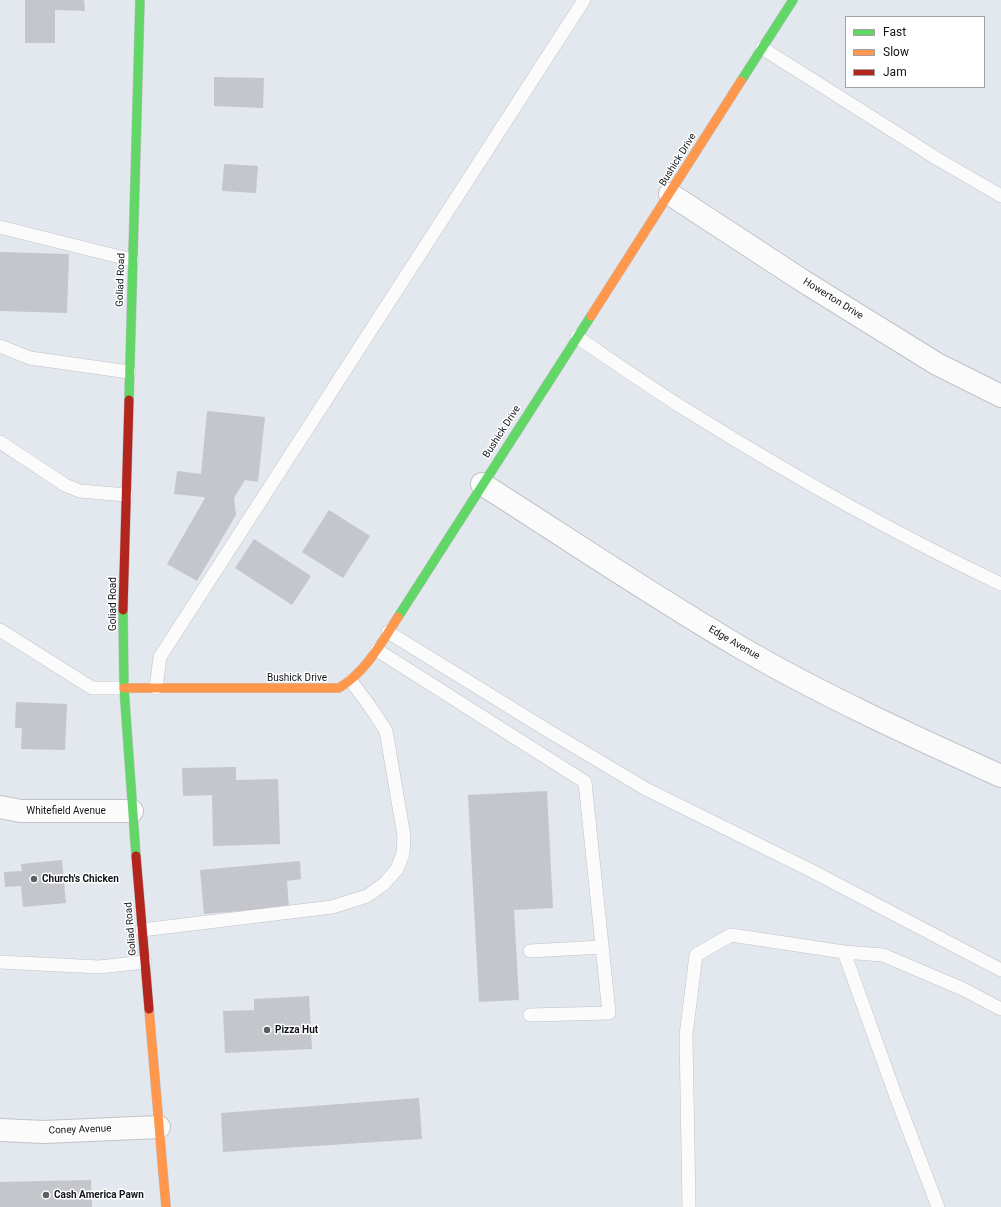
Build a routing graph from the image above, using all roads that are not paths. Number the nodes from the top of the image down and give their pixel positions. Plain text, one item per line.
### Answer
1 (140, 0) edge
2 (584, 0) edge
3 (793, 0) edge
4 (762, 48) junction
5 (670, 194) junction
6 (1001, 196) edge
7 (0, 227) edge
8 (132, 260) junction
9 (577, 337) junction
10 (0, 346) edge
11 (129, 372) junction
12 (1001, 396) edge
13 (0, 442) edge
14 (482, 484) junction
15 (126, 495) junction
16 (1001, 584) edge
17 (0, 630) edge
18 (388, 632) junction
19 (377, 650) junction
20 (351, 682) junction
21 (124, 688) junction
22 (156, 688) junction
23 (1001, 776) edge
24 (0, 807) edge
25 (132, 811) junction
26 (142, 930) junction
27 (602, 947) junction
28 (530, 951) dead end
29 (844, 952) junction
30 (0, 962) edge
31 (145, 962) junction
32 (1001, 970) edge
33 (1001, 1008) edge
34 (530, 1015) dead end
35 (159, 1127) junction
36 (0, 1130) edge
37 (166, 1207) edge
38 (689, 1207) edge
39 (938, 1207) edge

1 - 8 main road, Goliad Road
2 - 22 lane
3 - 4 main road, Bushick Drive
4 - 5 main road, Bushick Drive
4 - 6 lane
5 - 9 main road, Bushick Drive
5 - 12 street, Howerton Drive
7 - 8 lane
8 - 11 main road, Goliad Road
9 - 14 main road, Bushick Drive
9 - 16 lane
10 - 11 lane
11 - 15 main road, Goliad Road
13 - 15 lane
14 - 18 main road, Bushick Drive
14 - 23 street, Edge Avenue
15 - 21 main road, Goliad Road
17 - 21 lane
18 - 19 main road, Bushick Drive
18 - 32 lane
19 - 20 main road, Bushick Drive
19 - 27 lane
20 - 22 main road, Bushick Drive
20 - 26 lane
21 - 22 main road, Bushick Drive
21 - 25 main road, Goliad Road
24 - 25 street, Whitefield Avenue
25 - 26 main road, Goliad Road
26 - 31 main road, Goliad Road
27 - 28 lane
27 - 34 lane
29 - 33 lane
29 - 38 lane
29 - 39 lane
30 - 31 lane
31 - 35 main road, Goliad Road
35 - 36 street, Coney Avenue
35 - 37 main road, Goliad Road

